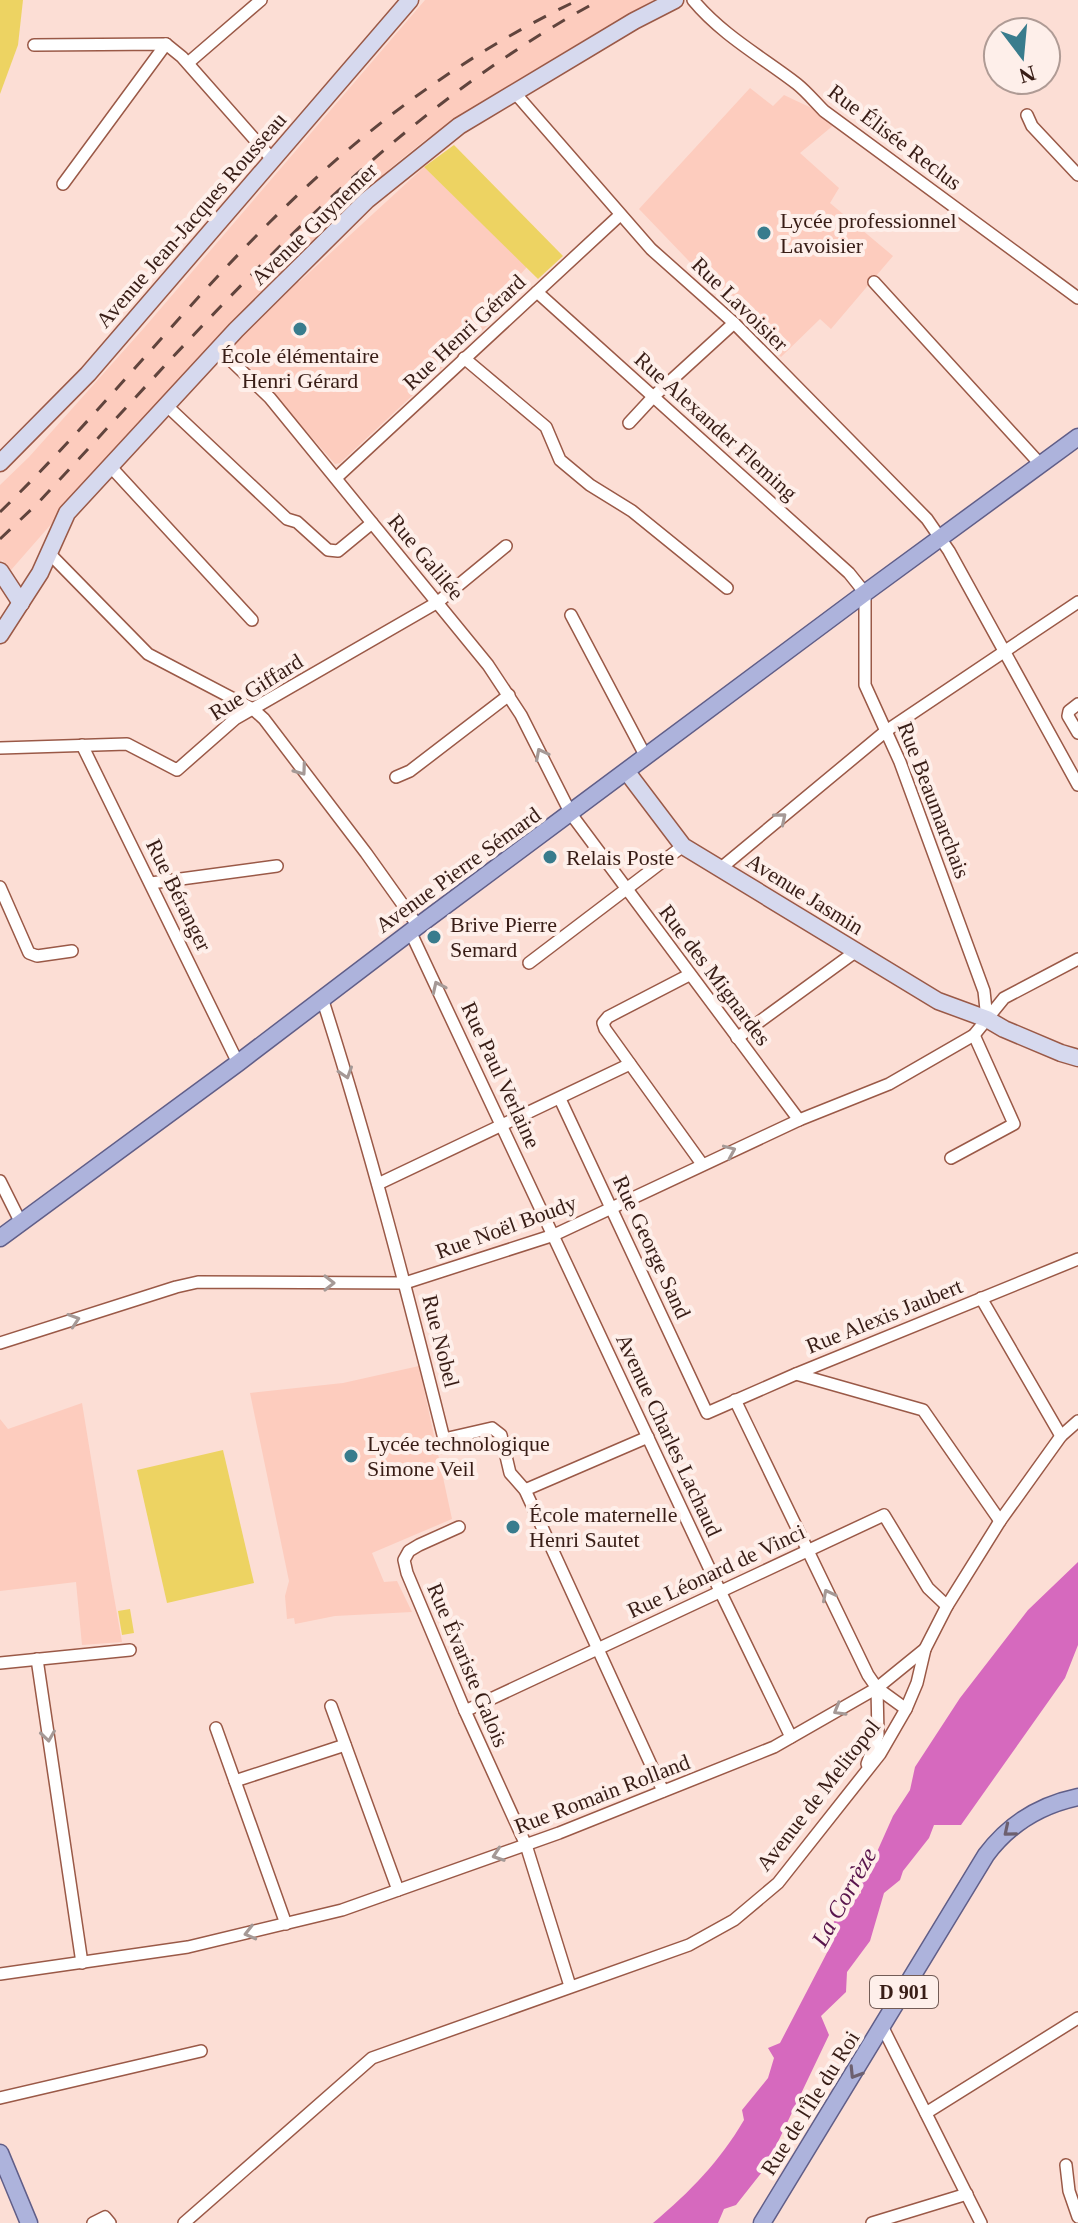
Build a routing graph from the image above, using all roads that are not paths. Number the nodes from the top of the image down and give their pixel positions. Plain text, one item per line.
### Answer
1 (261, 0) edge
2 (410, 0) edge
3 (675, 0) edge
4 (693, 0) edge
5 (166, 44) junction
6 (34, 45) dead end
7 (188, 63) junction
8 (515, 93) junction
9 (1027, 115) dead end
10 (272, 159) junction
11 (1078, 175) edge
12 (63, 184) dead end
13 (620, 215) junction
14 (874, 282) dead end
15 (537, 292) junction
16 (1078, 298) edge
17 (734, 323) junction
18 (219, 349) junction
19 (464, 358) junction
20 (654, 396) junction
21 (166, 405) junction
22 (629, 423) dead end
23 (1078, 437) edge
24 (0, 463) edge
25 (1041, 465) junction
26 (110, 466) junction
27 (336, 478) junction
28 (372, 523) junction
29 (942, 538) junction
30 (506, 546) dead end
31 (49, 553) junction
32 (0, 571) edge
33 (727, 588) dead end
34 (865, 593) junction
35 (438, 602) junction
36 (1078, 602) edge
37 (21, 603) junction
38 (571, 615) dead end
39 (252, 620) dead end
40 (0, 635) edge
41 (1005, 651) junction
42 (509, 695) junction
43 (1078, 704) edge
44 (253, 709) junction
45 (886, 731) junction
46 (1078, 733) edge
47 (82, 745) junction
48 (0, 748) edge
49 (646, 757) junction
50 (627, 772) junction
51 (396, 777) dead end
52 (1076, 778) edge
53 (571, 814) junction
54 (683, 846) junction
55 (277, 866) dead end
56 (721, 868) junction
57 (151, 883) junction
58 (0, 887) edge
59 (625, 888) junction
60 (414, 929) junction
61 (72, 951) dead end
62 (855, 952) junction
63 (1078, 959) edge
64 (529, 963) dead end
65 (689, 975) junction
66 (322, 998) junction
67 (987, 1019) junction
68 (974, 1035) junction
69 (737, 1038) junction
70 (1078, 1058) edge
71 (238, 1063) junction
72 (630, 1064) junction
73 (560, 1099) junction
74 (799, 1120) junction
75 (502, 1125) junction
76 (951, 1158) dead end
77 (702, 1164) junction
78 (0, 1181) edge
79 (378, 1184) junction
80 (612, 1208) junction
81 (21, 1223) junction
82 (554, 1235) junction
83 (0, 1238) edge
84 (1076, 1264) edge
85 (405, 1283) junction
86 (981, 1298) junction
87 (0, 1343) edge
88 (796, 1374) junction
89 (735, 1400) junction
90 (707, 1413) joint
91 (1078, 1421) edge
92 (1061, 1436) junction
93 (648, 1437) junction
94 (525, 1490) junction
95 (1000, 1521) junction
96 (459, 1527) dead end
97 (806, 1552) junction
98 (720, 1591) junction
99 (947, 1606) junction
100 (597, 1649) junction
101 (925, 1649) junction
102 (130, 1650) dead end
103 (37, 1659) junction
104 (0, 1663) edge
105 (877, 1688) junction
106 (331, 1706) dead end
107 (906, 1709) junction
108 (465, 1711) junction
109 (216, 1728) dead end
110 (791, 1737) junction
111 (345, 1745) junction
112 (864, 1772) junction
113 (235, 1781) junction
114 (663, 1791) junction
115 (1078, 1797) edge
116 (526, 1845) junction
117 (398, 1890) junction
118 (286, 1924) junction
119 (82, 1963) junction
120 (0, 1974) edge
121 (570, 1986) junction
122 (1078, 2018) edge
123 (883, 2028) junction
124 (201, 2051) dead end
125 (0, 2098) edge
126 (926, 2113) junction
127 (0, 2153) edge
128 (1066, 2165) dead end
129 (967, 2194) junction
130 (1078, 2217) edge
131 (108, 2220) edge
132 (29, 2223) edge
133 (93, 2223) edge
134 (184, 2223) edge
135 (762, 2223) edge
136 (872, 2223) edge
137 (981, 2223) edge

1 - 7 street
2 - 10 main road, Avenue Jean-Jacques Rousseau
3 - 8 main road, Avenue Guynemer
4 - 16 street, Rue Élisée Reclus
5 - 6 street
5 - 7 street
5 - 12 street
7 - 10 street
8 - 13 street, Rue Lavoisier
8 - 18 main road, Avenue Guynemer
9 - 11 street
10 - 24 main road, Avenue Jean-Jacques Rousseau
13 - 15 street, Rue Henri Gérard
13 - 17 street, Rue Lavoisier
14 - 25 street
15 - 19 street, Rue Henri Gérard
15 - 20 street, Rue Alexander Fleming
17 - 20 street
17 - 29 street, Rue Lavoisier
18 - 21 main road, Avenue Guynemer
18 - 27 street, Rue Galilée
19 - 27 street, Rue Henri Gérard
19 - 33 street
20 - 22 street
20 - 34 street, Rue Alexander Fleming
21 - 26 main road, Avenue Guynemer
21 - 28 street
23 - 25 main road, Avenue Pierre Sémard
25 - 29 main road, Avenue Pierre Sémard
26 - 31 main road, Avenue Guynemer
26 - 39 street
27 - 28 street, Rue Galilée
28 - 35 street, Rue Galilée
29 - 34 main road, Avenue Pierre Sémard
29 - 41 street, Rue Lavoisier
30 - 35 street, Rue Giffard
31 - 37 main road, Avenue Guynemer
31 - 44 street
32 - 37 main road
34 - 45 street, Rue Beaumarchais
34 - 49 main road, Avenue Pierre Sémard
35 - 42 street, Rue Galilée
35 - 44 street, Rue Giffard
36 - 41 street
37 - 40 main road, Avenue Guynemer
38 - 49 street
41 - 45 street
41 - 52 street, Rue Lavoisier
42 - 51 street
53 -> 42 street, Rue Galilée
43 - 46 street
44 - 47 street, Rue Giffard
44 -> 60 street, Rue Paul Verlaine
56 -> 45 street
45 - 67 street, Rue Beaumarchais
47 - 48 street, Rue Giffard
47 - 57 street, Rue Béranger
49 - 50 main road, Avenue Pierre Sémard
50 - 53 main road, Avenue Pierre Sémard
50 - 54 main road, Avenue Jasmin
53 - 59 street, Rue des Mignardes
53 - 60 main road, Avenue Pierre Sémard
54 - 56 main road, Avenue Jasmin
54 - 59 street
55 - 57 street
56 - 62 main road, Avenue Jasmin
57 - 71 street, Rue Béranger
58 - 61 street
59 - 64 street
59 - 65 street, Rue des Mignardes
60 - 66 main road, Avenue Pierre Sémard
75 -> 60 street, Rue Paul Verlaine
62 - 67 main road, Avenue Jasmin
62 - 69 street
63 - 67 street, Rue Noël Boudy
65 - 69 street, Rue des Mignardes
65 - 72 street
66 - 71 main road, Avenue Pierre Sémard
66 -> 79 street, Rue Nobel
67 - 68 street, Rue Noël Boudy
67 - 70 main road, Avenue Jasmin
68 - 74 street, Rue Noël Boudy
68 - 76 street
69 - 74 street, Rue des Mignardes
71 - 81 main road, Avenue Pierre Sémard
72 - 73 street
72 - 77 street
73 - 75 street
73 - 80 street, Rue George Sand
77 -> 74 street, Rue Noël Boudy
75 - 79 street
75 - 82 street, Rue Paul Verlaine
77 - 80 street, Rue Noël Boudy
78 - 81 street
79 - 85 street, Rue Nobel
80 - 82 street, Rue Noël Boudy
80 - 90 street, Rue George Sand
81 - 83 main road, Avenue Pierre Sémard
82 - 85 street, Rue Noël Boudy
82 - 93 street, Avenue Charles Lachaud
84 - 86 street, Rue Alexis Jaubert
87 -> 85 street, Rue Noël Boudy
85 - 94 street, Rue Nobel
86 - 88 street, Rue Alexis Jaubert
86 - 92 street
88 - 89 street, Rue Alexis Jaubert
88 - 95 street
89 - 90 street, Rue Alexis Jaubert
89 - 97 street
91 - 92 street, Rue Romain Rolland
92 - 95 street, Rue Romain Rolland
93 - 94 street
93 - 98 street, Avenue Charles Lachaud
94 - 100 street
95 - 99 street, Rue Romain Rolland
96 - 108 street, Rue Évariste Galois
97 - 98 street, Rue Léonard de Vinci
97 - 99 street, Rue Léonard de Vinci
105 -> 97 street
98 - 100 street, Rue Léonard de Vinci
98 - 110 street, Avenue Charles Lachaud
99 - 101 street, Rue Romain Rolland
100 - 108 street, Rue Léonard de Vinci
100 - 114 street
101 - 105 street, Rue Romain Rolland
101 - 107 street, Avenue de Melitopol
102 - 103 street
103 - 104 street
103 -> 119 street
105 - 107 street
105 -> 110 street, Rue Romain Rolland
105 - 112 street
106 - 111 street
107 - 112 street, Avenue de Melitopol
108 - 116 street, Rue Évariste Galois
109 - 113 street
110 - 114 street, Rue Romain Rolland
111 - 113 street
111 - 117 street
112 - 121 street, Avenue de Melitopol
113 - 118 street
114 - 116 street, Rue Romain Rolland
115 -> 123 main road, Rue de l'Île du Roi / D 901
116 -> 117 street, Rue Romain Rolland
116 - 121 street, Rue Évariste Galois
117 - 118 street, Rue Romain Rolland
118 -> 119 street, Rue Romain Rolland
119 - 120 street, Rue Romain Rolland
121 - 134 street, Avenue de Melitopol
122 - 126 street
123 - 126 street
123 -> 135 main road, Rue de l'Île du Roi / D 901
124 - 125 street
126 - 129 street
127 - 132 main road
128 - 130 street
129 - 136 street
129 - 137 street
131 - 133 street

